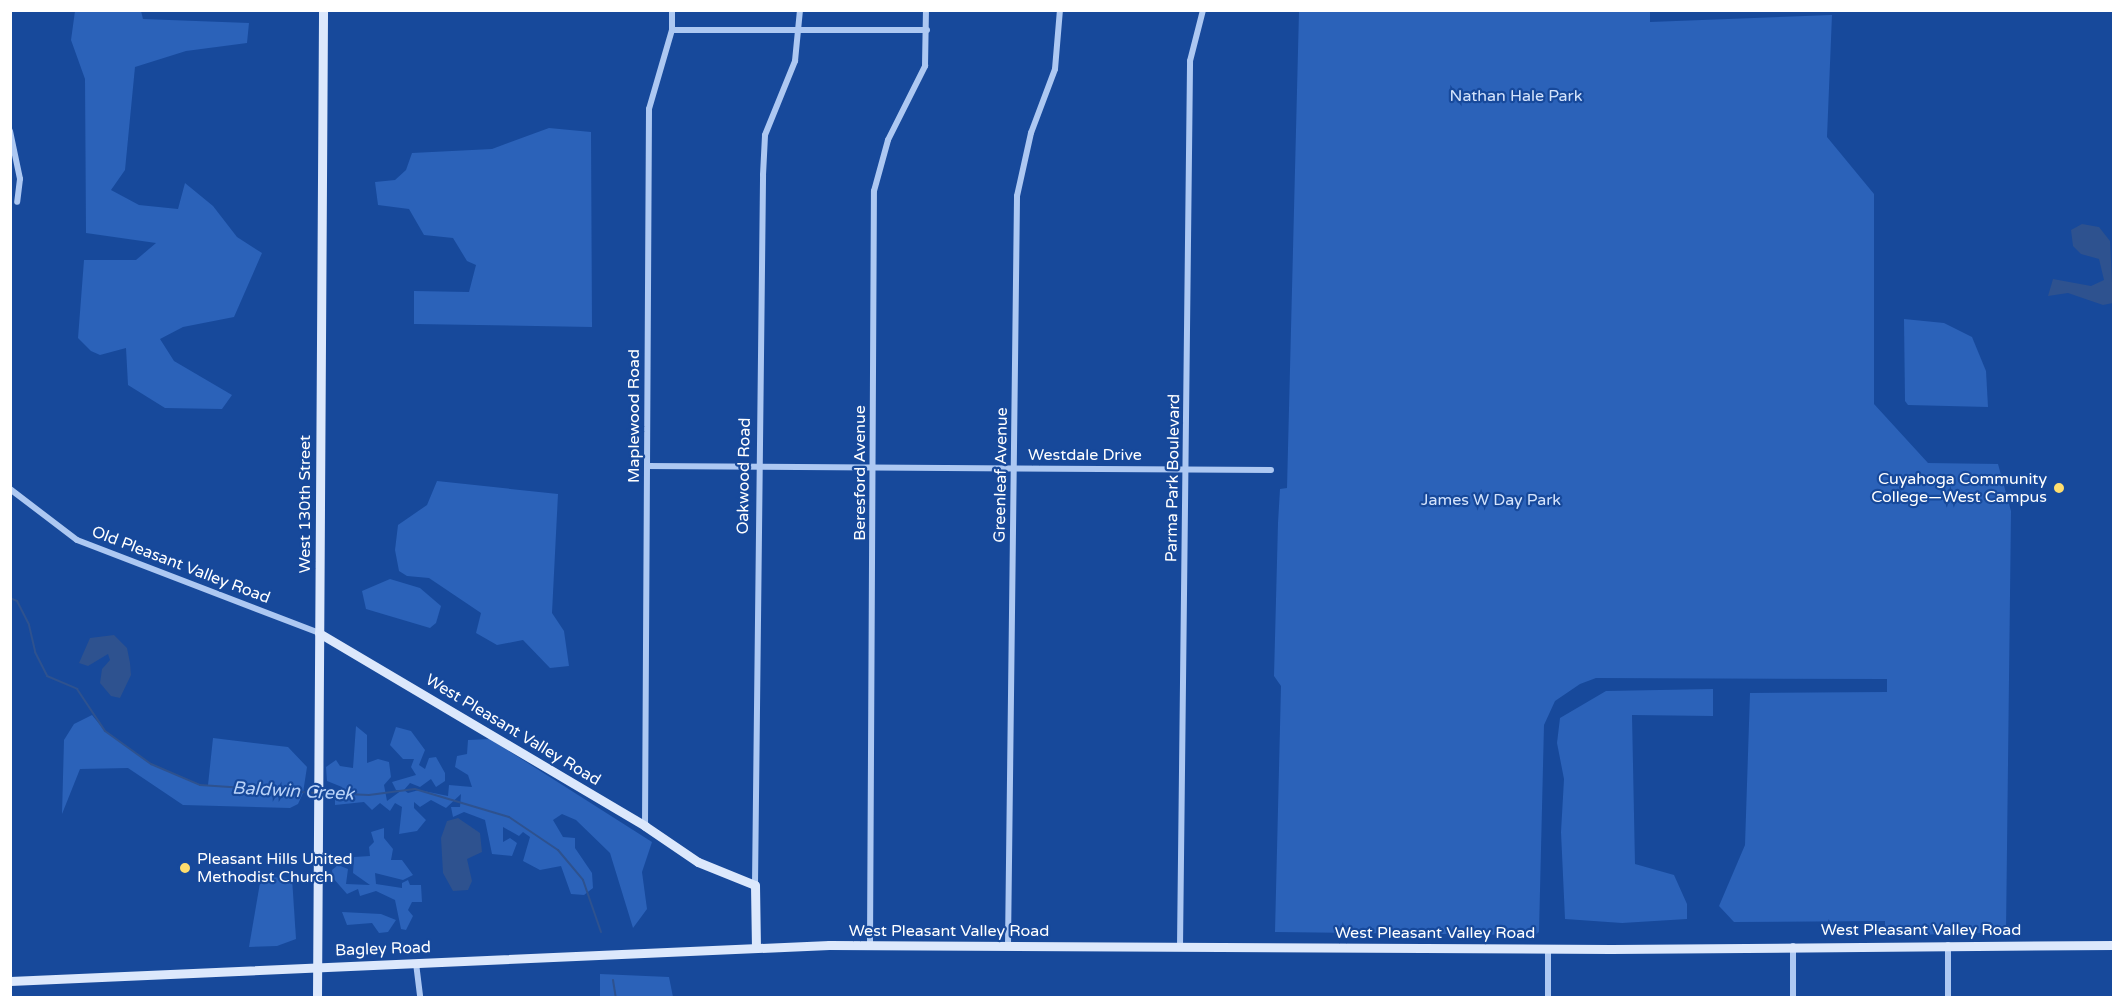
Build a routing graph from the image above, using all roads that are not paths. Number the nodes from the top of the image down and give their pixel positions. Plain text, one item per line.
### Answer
1 (323, 10) edge
2 (672, 10) edge
3 (800, 10) edge
4 (926, 10) edge
5 (1060, 10) edge
6 (1203, 10) edge
7 (672, 30) junction
8 (800, 30) junction
9 (927, 30) junction
10 (10, 131) edge
11 (17, 202) dead end
12 (647, 466) junction
13 (874, 468) junction
14 (1015, 468) junction
15 (1187, 468) junction
16 (760, 469) junction
17 (1270, 470) dead end
18 (10, 489) edge
19 (319, 633) junction
20 (645, 826) junction
21 (755, 885) junction
22 (1948, 944) junction
23 (870, 945) junction
24 (1008, 945) junction
25 (1793, 945) junction
26 (2114, 945) edge
27 (1180, 947) junction
28 (756, 948) junction
29 (1548, 949) junction
30 (416, 963) junction
31 (317, 967) junction
32 (10, 981) edge
33 (317, 998) edge
34 (420, 998) edge
35 (1548, 998) edge
36 (1793, 998) edge
37 (1948, 998) edge

1 - 19 main road, West 130th Street
2 - 7 street, Maplewood Road
3 - 8 street, Oakwood Road
4 - 9 street, Beresford Avenue
5 - 14 street, Greenleaf Avenue
6 - 15 street, Parma Park Boulevard
7 - 8 street
7 - 12 street, Maplewood Road
8 - 9 street
8 - 16 street, Oakwood Road
9 - 13 street, Beresford Avenue
10 - 11 street
12 - 16 street, Westdale Drive
12 - 20 street, Maplewood Road
13 - 14 street, Westdale Drive
13 - 16 street, Westdale Drive
13 - 23 street, Beresford Avenue
14 - 15 street, Westdale Drive
14 - 24 street, Greenleaf Avenue
15 - 17 street, Westdale Drive
15 - 27 street, Parma Park Boulevard
16 - 21 street, Oakwood Road
18 - 19 street, Old Pleasant Valley Road
19 - 20 main road, West Pleasant Valley Road
19 - 31 main road, West 130th Street
20 - 21 main road, West Pleasant Valley Road
21 - 28 main road, Oakwood Road
22 - 25 main road, West Pleasant Valley Road
22 - 26 main road, West Pleasant Valley Road
22 - 37 street
23 - 24 main road, West Pleasant Valley Road
23 - 28 main road, West Pleasant Valley Road
24 - 27 main road, West Pleasant Valley Road
25 - 29 main road, West Pleasant Valley Road
25 - 36 street
27 - 29 main road, West Pleasant Valley Road
28 - 30 main road, Bagley Road
29 - 35 street
30 - 31 main road, Bagley Road
30 - 34 street
31 - 32 main road, Bagley Road
31 - 33 main road, West 130th Street

